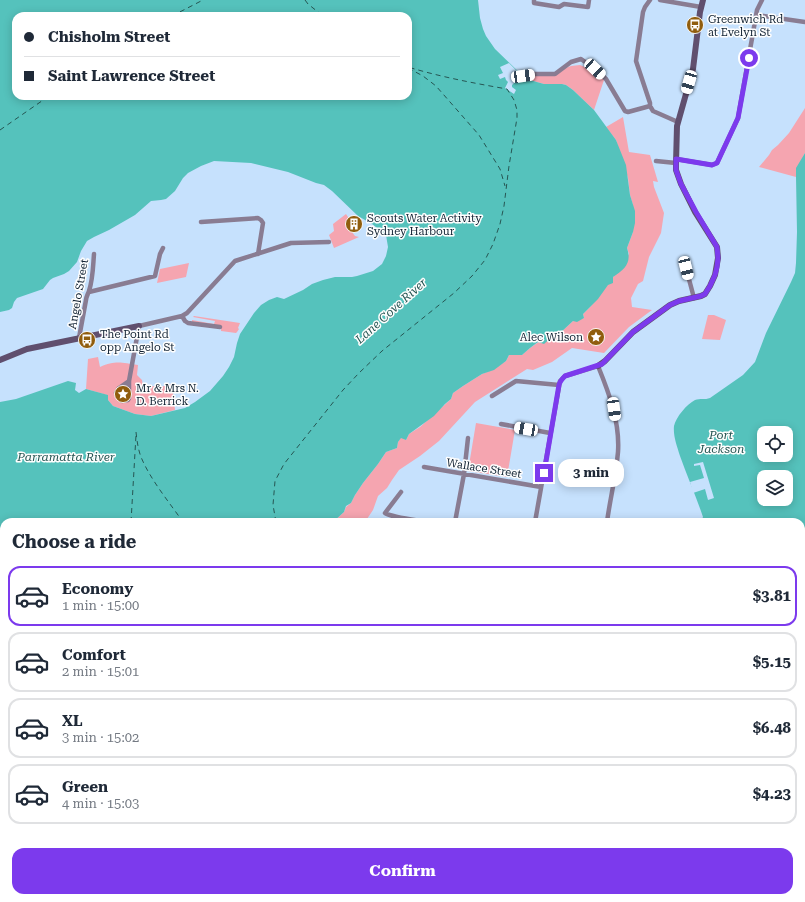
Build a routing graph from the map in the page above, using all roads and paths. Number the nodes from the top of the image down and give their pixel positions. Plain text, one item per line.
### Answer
1 (534, 0) edge
2 (589, 0) edge
3 (650, 0) edge
4 (660, 0) edge
5 (762, 0) edge
6 (702, 3) edge
7 (757, 15) junction
8 (805, 22) edge
9 (523, 76) dead end
10 (650, 106) junction
11 (678, 122) junction
12 (656, 161) dead end
13 (676, 161) junction
14 (201, 222) dead end
15 (329, 242) dead end
16 (163, 248) dead end
17 (94, 254) dead end
18 (258, 254) junction
19 (686, 268) dead end
20 (89, 292) junction
21 (694, 298) junction
22 (182, 316) junction
23 (138, 326) junction
24 (220, 327) dead end
25 (79, 338) junction
26 (0, 360) edge
27 (598, 366) junction
28 (129, 381) dead end
29 (559, 385) junction
30 (492, 396) dead end
31 (501, 424) dead end
32 (550, 433) junction
33 (468, 438) dead end
34 (424, 467) dead end
35 (464, 474) junction
36 (541, 487) junction
37 (401, 492) dead end
38 (394, 516) joint
39 (405, 518) edge
40 (456, 518) edge
41 (536, 518) edge
42 (608, 518) edge

1 - 2 street
3 - 10 street
4 - 6 street
5 - 7 street
6 - 11 street
7 - 8 street
7 - 13 street
9 - 10 street
10 - 11 street
11 - 13 street
12 - 13 street
13 - 21 street
14 - 18 street
15 - 18 street
16 - 20 street
17 - 20 street, Angelo Street
18 - 22 street
19 - 21 street
20 - 25 street, Angelo Street
21 - 27 street
22 - 23 street
22 - 24 street
23 - 25 street
23 - 28 street
25 - 26 street
27 - 29 street
27 - 42 street
29 - 30 street
29 - 32 street
31 - 32 street
32 - 36 street
33 - 35 street
34 - 35 street, Wallace Street
35 - 36 street, Wallace Street
35 - 40 street
36 - 41 street
37 - 38 street
38 - 39 street

